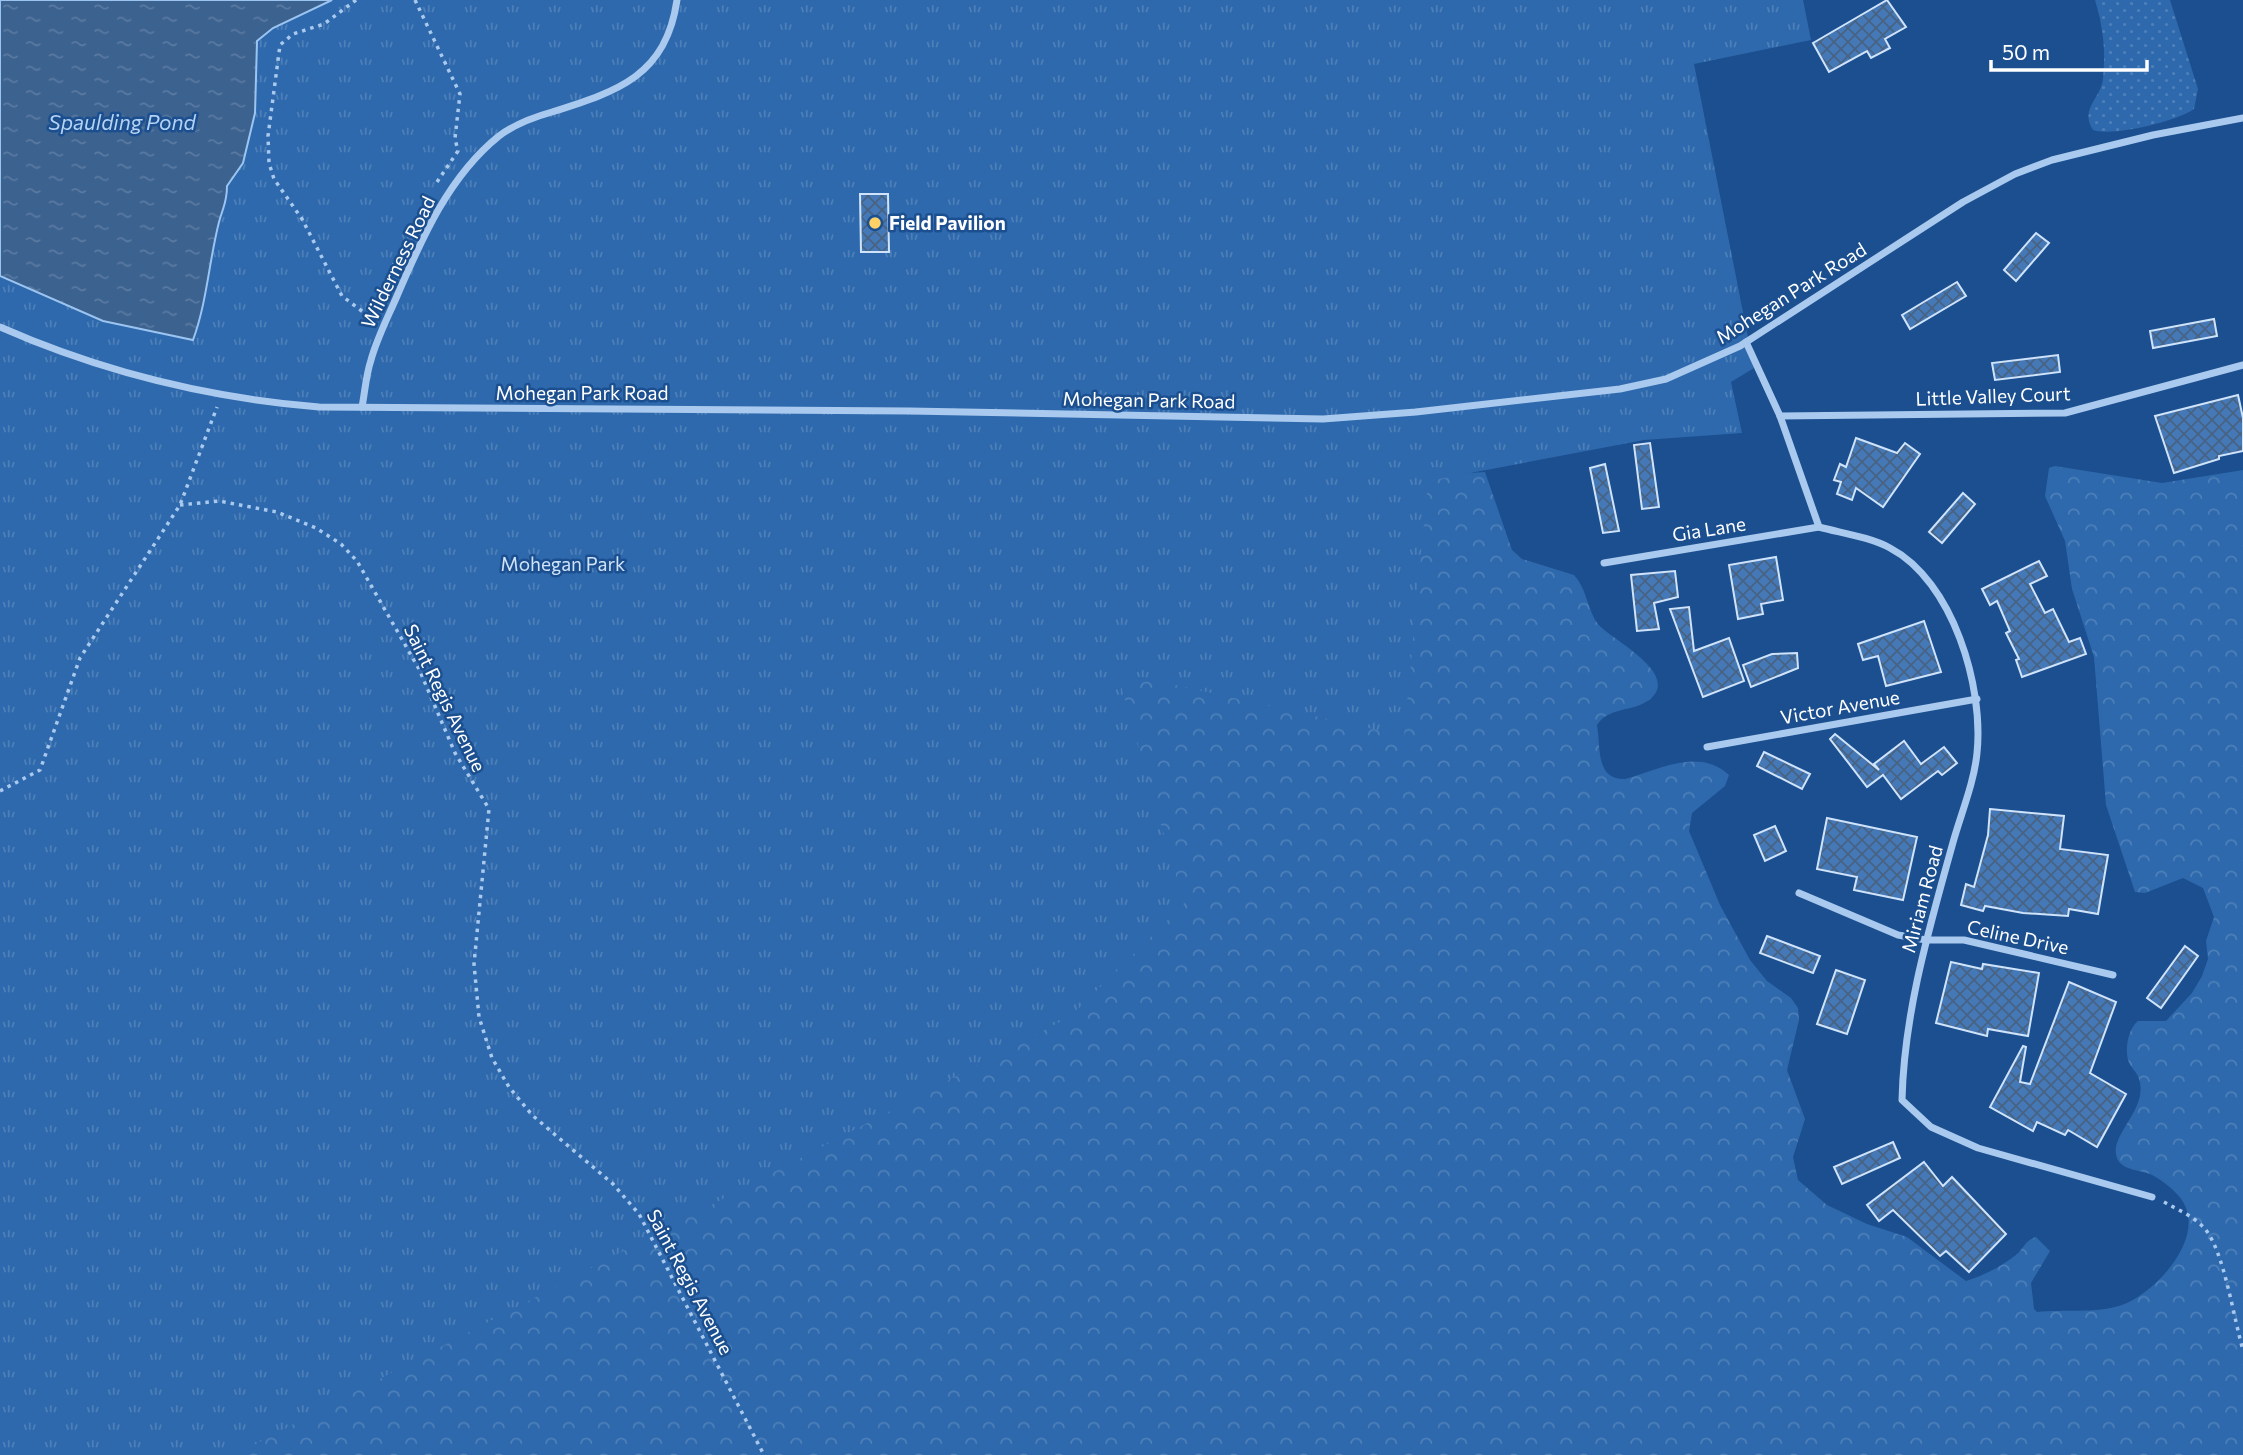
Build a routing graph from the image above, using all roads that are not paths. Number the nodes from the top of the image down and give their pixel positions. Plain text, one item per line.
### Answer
1 (677, 0) edge
2 (2243, 118) edge
3 (0, 327) edge
4 (1746, 342) junction
5 (2243, 365) edge
6 (362, 407) junction
7 (1780, 416) junction
8 (1819, 527) junction
9 (1604, 563) dead end
10 (1977, 699) junction
11 (1707, 747) dead end
12 (1799, 893) dead end
13 (1926, 940) junction
14 (2113, 975) dead end
15 (2152, 1197) road end

1 - 6 street, Wilderness Road
2 - 4 street, Mohegan Park Road
3 - 6 street, Mohegan Park Road
4 - 6 street, Mohegan Park Road
4 - 7 street
5 - 7 street, Little Valley Court
7 - 8 street
8 - 9 street, Gia Lane
8 - 10 street, Miriam Road
10 - 11 street, Victor Avenue
10 - 13 street, Miriam Road
12 - 13 street, Celine Drive
13 - 14 street, Celine Drive
13 - 15 street, Miriam Road

